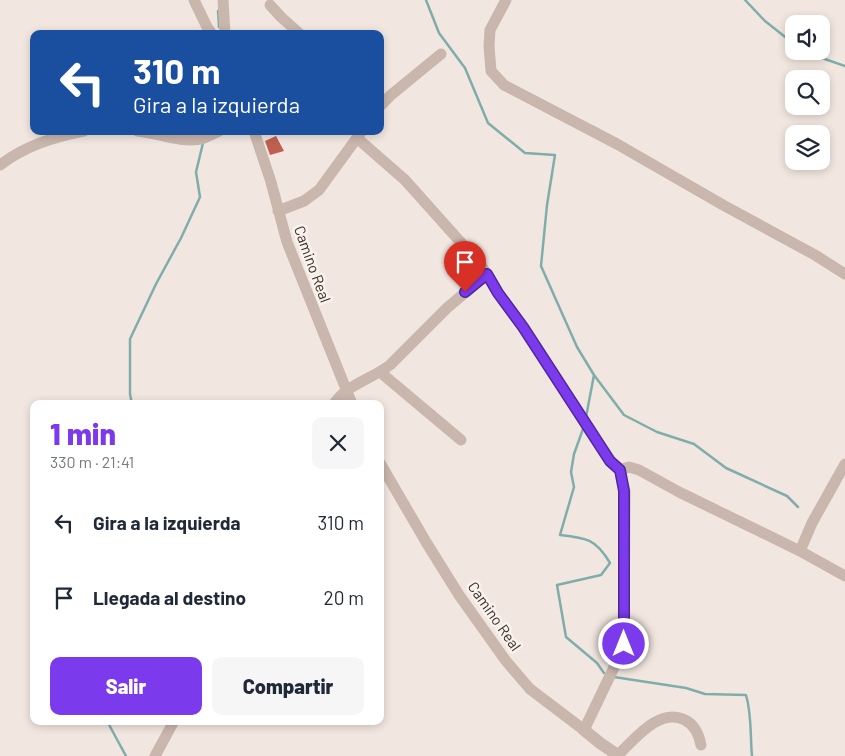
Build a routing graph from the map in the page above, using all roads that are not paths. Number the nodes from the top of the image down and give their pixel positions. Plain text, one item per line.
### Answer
1 (194, 0) edge
2 (223, 0) edge
3 (506, 0) edge
4 (270, 5) dead end
5 (209, 30) edge
6 (225, 30) edge
7 (296, 30) edge
8 (441, 54) dead end
9 (384, 102) edge
10 (68, 135) edge
11 (159, 135) edge
12 (210, 135) edge
13 (255, 135) edge
14 (360, 135) edge
15 (0, 165) edge
16 (278, 211) junction
17 (487, 274) junction
18 (845, 274) edge
19 (380, 372) junction
20 (346, 391) junction
21 (337, 400) edge
22 (350, 400) edge
23 (461, 440) dead end
24 (845, 464) edge
25 (384, 470) edge
26 (620, 470) junction
27 (800, 552) junction
28 (845, 576) edge
29 (172, 725) edge
30 (584, 730) junction
31 (701, 746) dead end
32 (618, 755) edge
33 (155, 756) edge

1 - 5 street
2 - 6 street
3 - 18 street
4 - 7 street
8 - 9 street
10 - 15 street
11 - 12 street
13 - 16 street, Camino Real
14 - 16 street
14 - 17 street
16 - 20 street, Camino Real
17 - 19 street
17 - 26 street
19 - 20 street
19 - 23 street
20 - 21 street
20 - 22 street, Camino Real
24 - 27 street
25 - 30 street, Camino Real
26 - 27 street
26 - 30 street
27 - 28 street
29 - 33 street
30 - 32 street, Camino Real
31 - 32 street

